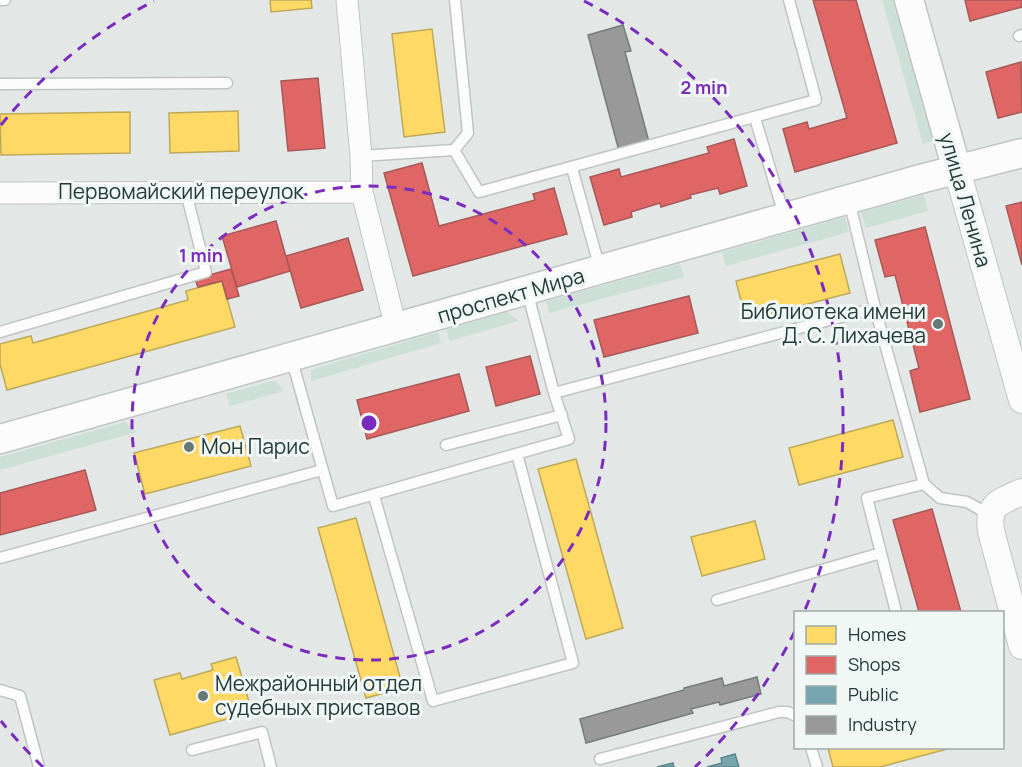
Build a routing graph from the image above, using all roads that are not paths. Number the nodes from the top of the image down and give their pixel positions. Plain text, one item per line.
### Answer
1 (0, 0) edge
2 (5, 0) edge
3 (347, 0) edge
4 (454, 0) edge
5 (789, 0) edge
6 (909, 0) edge
7 (227, 83) dead end
8 (0, 84) edge
9 (755, 118) junction
10 (454, 150) junction
11 (1022, 153) edge
12 (362, 156) junction
13 (572, 168) junction
14 (957, 170) junction
15 (186, 192) junction
16 (362, 192) junction
17 (0, 193) edge
18 (849, 200) junction
19 (785, 219) junction
20 (600, 271) junction
21 (527, 291) junction
22 (875, 308) junction
23 (396, 328) junction
24 (0, 332) edge
25 (291, 357) junction
26 (554, 393) junction
27 (1022, 400) edge
28 (561, 415) junction
29 (1, 434) edge
30 (446, 445) dead end
31 (517, 454) junction
32 (321, 470) junction
33 (924, 484) junction
34 (1022, 492) edge
35 (374, 496) junction
36 (990, 515) junction
37 (881, 554) junction
38 (0, 558) edge
39 (717, 600) dead end
40 (896, 611) edge
41 (1022, 646) edge
42 (0, 690) edge
43 (794, 715) edge
44 (812, 749) edge
45 (192, 750) dead end
46 (600, 759) dead end
47 (39, 767) edge
48 (271, 767) edge
49 (817, 767) edge

1 - 2 lane
3 - 12 street
4 - 10 lane
5 - 9 lane
6 - 14 main road, улица Ленина
7 - 8 lane
9 - 13 lane
9 - 19 lane
10 - 12 lane
10 - 13 lane
11 - 14 main road, проспект Мира
12 - 16 street
13 - 20 lane
14 - 18 main road, проспект Мира
14 - 27 street, улица Ленина
15 - 16 street, Первомайский переулок
15 - 17 street, Первомайский переулок
15 - 24 lane
16 - 23 street
18 - 19 main road, проспект Мира
18 - 22 lane
19 - 20 main road, проспект Мира
20 - 21 main road, проспект Мира
21 - 23 main road, проспект Мира
21 - 26 lane
22 - 26 lane
22 - 33 lane
23 - 25 main road, проспект Мира
25 - 29 main road, проспект Мира
25 - 32 lane
26 - 28 lane
28 - 30 lane
28 - 31 lane
31 - 35 lane
31 - 35 lane
32 - 35 lane
32 - 38 lane
33 - 36 lane
33 - 37 lane
34 - 36 street
36 - 41 street
37 - 39 lane
37 - 40 lane
42 - 47 lane
43 - 46 lane
44 - 49 lane
45 - 48 lane

